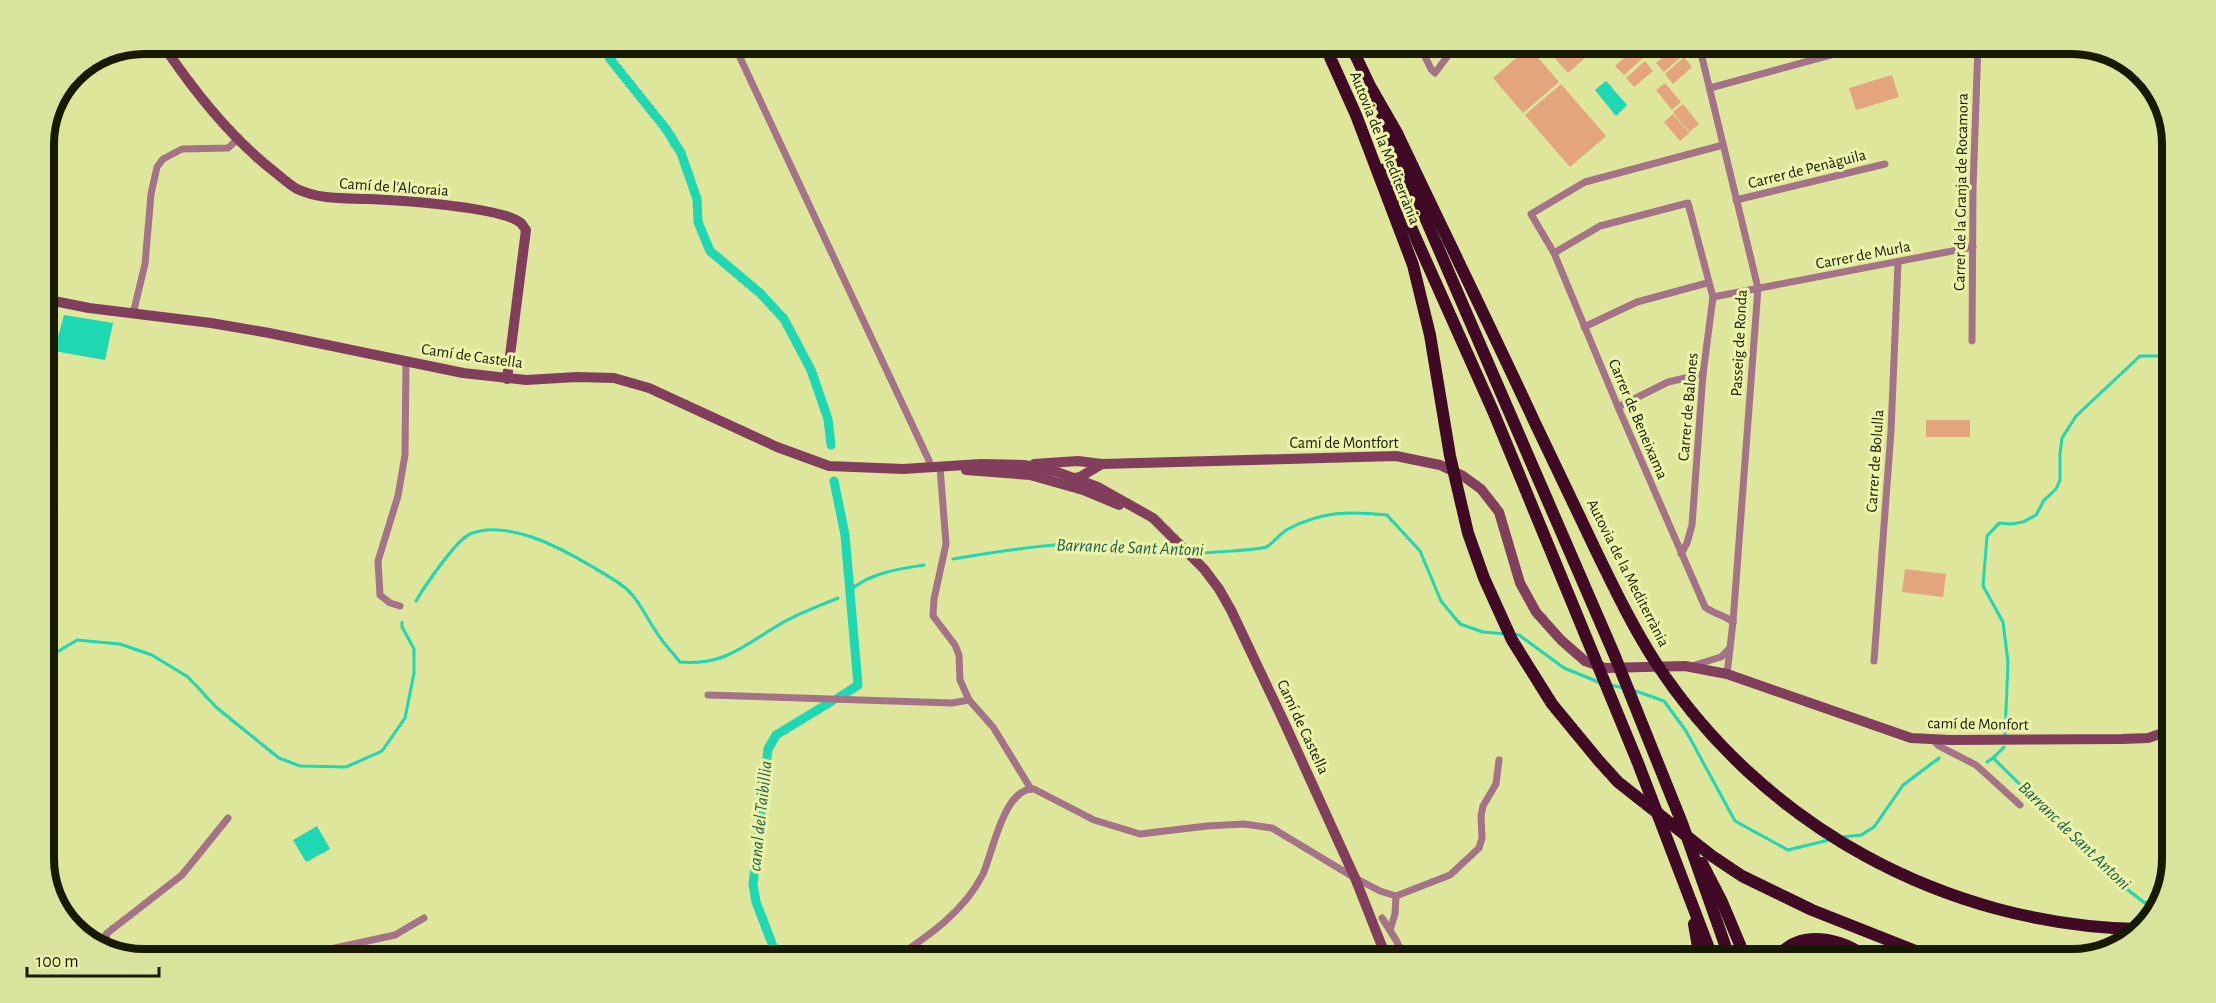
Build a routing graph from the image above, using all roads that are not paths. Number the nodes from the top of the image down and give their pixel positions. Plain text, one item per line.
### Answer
1 (169, 54) edge
2 (738, 54) edge
3 (1329, 54) edge
4 (1355, 54) edge
5 (1424, 54) edge
6 (1449, 54) edge
7 (1701, 54) edge
8 (1834, 54) edge
9 (1978, 54) edge
10 (1370, 86) junction
11 (1710, 87) junction
12 (1356, 115) junction
13 (238, 138) junction
14 (1723, 145) junction
15 (1885, 164) dead end
16 (1736, 200) junction
17 (1974, 247) junction
18 (1554, 253) junction
19 (1898, 262) junction
20 (1707, 283) junction
21 (1758, 288) junction
22 (1713, 297) junction
23 (54, 301) edge
24 (132, 314) junction
25 (1584, 327) junction
26 (1972, 341) dead end
27 (406, 361) junction
28 (1703, 374) junction
29 (507, 379) junction
30 (1618, 407) junction
31 (1078, 461) junction
32 (1102, 464) junction
33 (936, 467) junction
34 (1021, 469) junction
35 (1074, 478) junction
36 (1098, 487) junction
37 (1116, 504) junction
38 (1160, 526) junction
39 (1681, 554) junction
40 (400, 606) dead end
41 (1733, 622) junction
42 (1730, 648) junction
43 (1875, 661) dead end
44 (1685, 666) junction
45 (1726, 674) junction
46 (708, 695) dead end
47 (969, 700) junction
48 (2162, 733) edge
49 (1932, 739) junction
50 (1499, 760) dead end
51 (1030, 789) junction
52 (2020, 805) dead end
53 (228, 818) dead end
54 (1682, 823) junction
55 (1355, 878) junction
56 (1396, 896) junction
57 (1692, 902) junction
58 (424, 918) dead end
59 (1382, 918) dead end
60 (2130, 928) edge
61 (1390, 930) junction
62 (107, 941) edge
63 (330, 949) edge
64 (909, 949) edge
65 (1383, 949) edge
66 (1400, 949) edge
67 (1698, 949) edge
68 (1709, 949) edge
69 (1726, 949) edge
70 (1741, 949) edge
71 (1787, 949) edge
72 (1854, 949) edge
73 (1909, 949) edge

1 - 13 main road, Camí de l'Alcoraia
2 - 33 street
3 - 12 highway, Autovia de la Mediterrània
4 - 10 highway, Autovia de la Mediterrània
5 - 6 street
7 - 11 street, Passeig de Ronda
8 - 11 street
9 - 17 street, Carrer de la Granja de Rocamora
10 - 54 highway
10 - 60 highway, Autovia de la Mediterrània
11 - 14 street, Passeig de Ronda
12 - 57 highway
12 - 73 highway, Autovia de la Mediterrània
13 - 24 street
13 - 29 main road, Camí de l'Alcoraia
14 - 16 street, Passeig de Ronda
14 - 18 street, Carrer de Beneixama
15 - 16 street, Carrer de Penàguila
16 - 21 street, Passeig de Ronda
17 - 19 street, Carrer de Murla
17 - 26 street, Carrer de la Granja de Rocamora
18 - 20 street
18 - 25 street, Carrer de Beneixama
19 - 21 street, Carrer de Murla
19 - 43 street, Carrer de Bolulla
20 - 22 street
20 - 25 street
21 - 22 street
21 - 41 street, Passeig de Ronda
22 - 28 street, Carrer de Balones
23 - 24 main road, Camí de Castella
24 - 27 main road, Camí de Castella
25 - 30 street, Carrer de Beneixama
27 - 29 main road, Camí de Castella
27 - 40 street
28 - 30 street
28 - 39 street, Carrer de Balones
29 - 33 main road, Camí de Castella
30 - 39 street, Carrer de Beneixama
31 - 32 main road, Camí de Montfort
31 - 34 main road, Camí de Montfort
31 - 35 main road
32 - 35 main road
32 - 36 main road
32 - 44 main road, Camí de Montfort
33 - 34 main road, Camí de Castella
33 - 47 street
34 - 35 main road, Camí de Castella
34 - 37 main road, Camí de Castella
35 - 36 main road, Camí de Castella
35 - 37 main road
36 - 38 main road, Camí de Castella
37 - 38 main road, Camí de Castella
38 - 55 main road, Camí de Castella
39 - 41 street, Carrer de Beneixama
41 - 42 street, Passeig de Ronda
42 - 44 street
42 - 45 street, Passeig de Ronda
44 - 45 main road, Camí de Montfort
45 - 49 main road, camí de Monfort
46 - 47 street
47 - 51 street
48 - 49 main road, camí de Monfort
49 - 52 street
50 - 56 street
51 - 55 street
51 - 64 street
53 - 62 street
54 - 69 highway
54 - 70 highway
55 - 56 street
55 - 65 main road, Camí de Castella
56 - 61 street
57 - 67 highway
57 - 68 highway
58 - 63 street
59 - 61 street
61 - 66 street
71 - 72 highway

